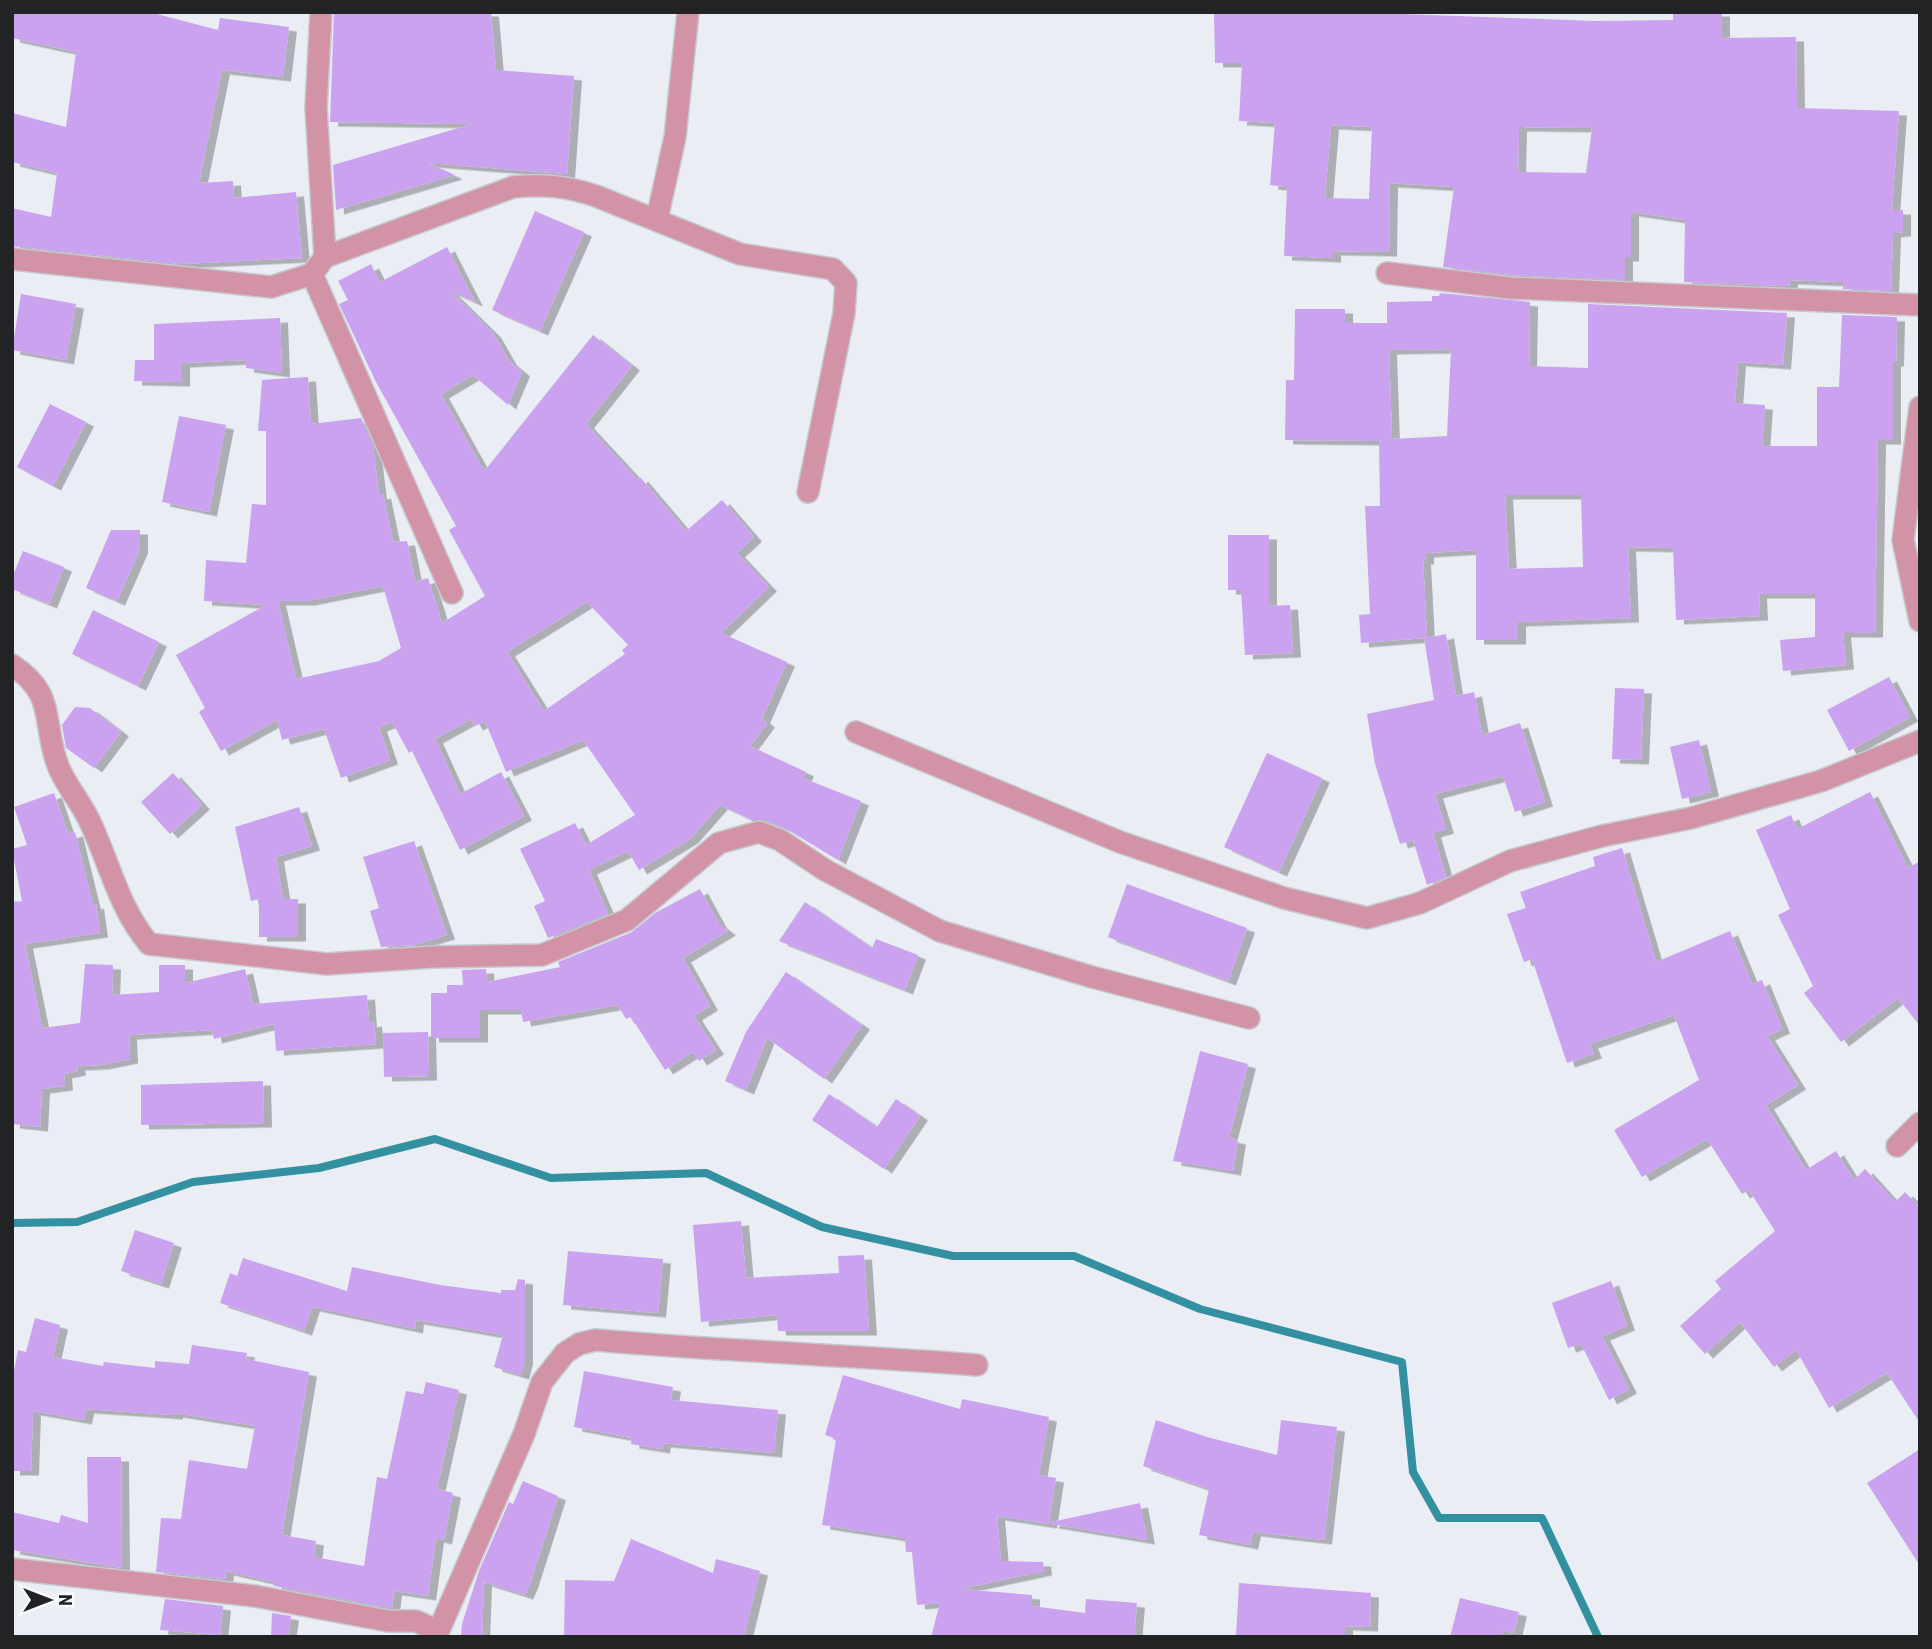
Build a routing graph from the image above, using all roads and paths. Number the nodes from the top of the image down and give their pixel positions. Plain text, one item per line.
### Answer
1 (321, 12) edge
2 (688, 12) edge
3 (657, 219) junction
4 (325, 257) junction
5 (12, 259) edge
6 (1387, 273) dead end
7 (312, 274) junction
8 (1920, 304) edge
9 (1920, 407) edge
10 (1919, 416) edge
11 (808, 492) dead end
12 (452, 593) dead end
13 (1920, 621) edge
14 (12, 665) edge
15 (856, 732) dead end
16 (1920, 741) edge
17 (1249, 1018) dead end
18 (1920, 1123) edge
19 (1897, 1146) dead end
20 (977, 1364) dead end
21 (12, 1569) edge
22 (434, 1637) edge

1 - 4 street
2 - 3 street
3 - 4 street
3 - 11 street
4 - 7 street
5 - 7 street
6 - 8 street
7 - 12 street
9 - 10 street
10 - 13 street
14 - 17 street
15 - 16 street
18 - 19 street
20 - 22 street
21 - 22 street

